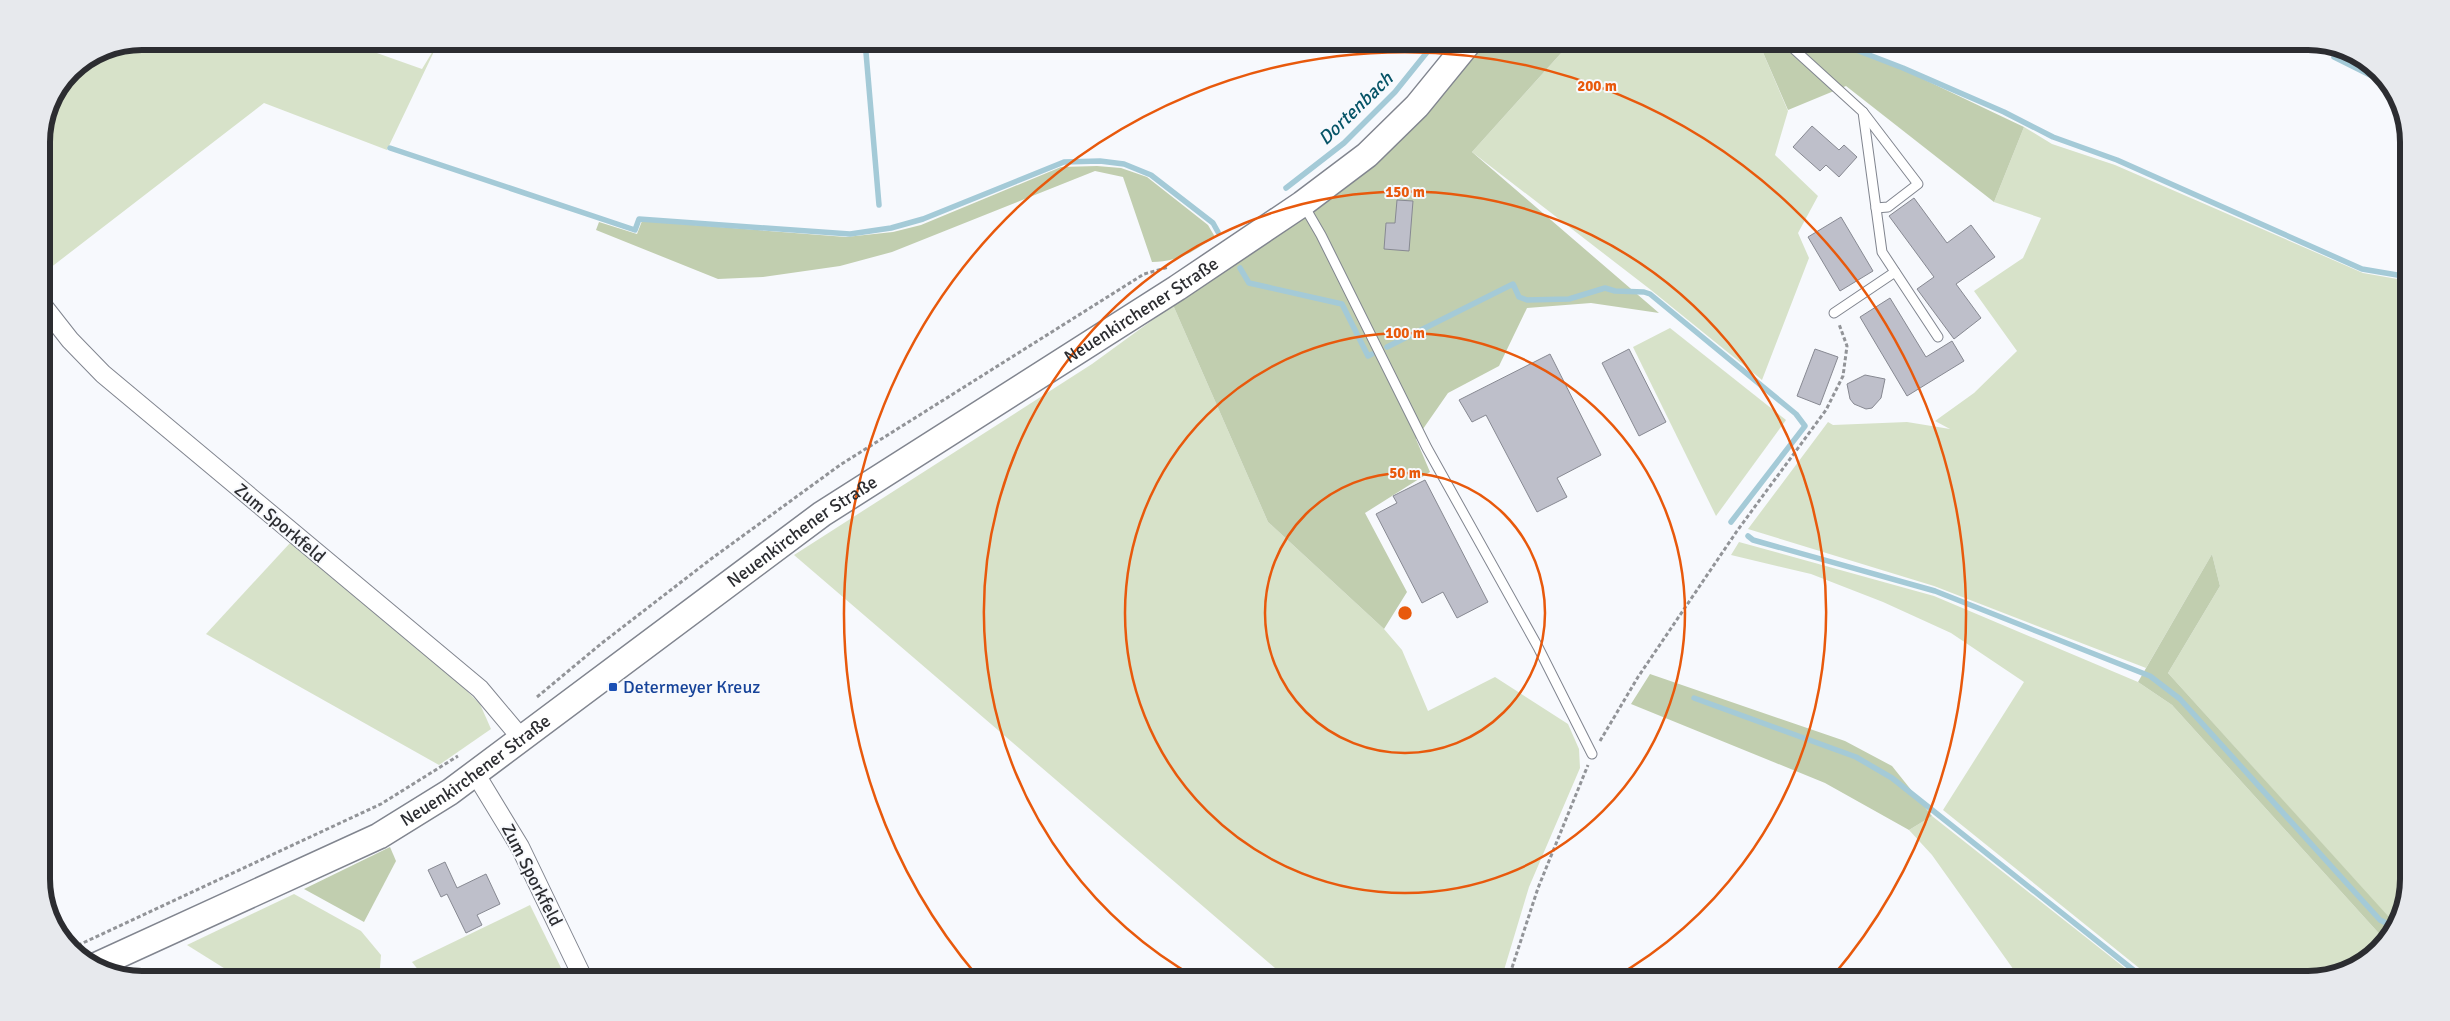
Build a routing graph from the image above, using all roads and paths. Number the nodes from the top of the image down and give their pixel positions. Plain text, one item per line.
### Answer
1 (1463, 50) edge
2 (1795, 50) edge
3 (1863, 112) junction
4 (1302, 204) junction
5 (1876, 208) junction
6 (1895, 272) junction
7 (1834, 313) joint
8 (50, 314) edge
9 (1938, 337) dead end
10 (522, 739) junction
11 (1592, 754) junction
12 (475, 774) junction
13 (103, 962) edge
14 (580, 971) edge
15 (1511, 971) edge

1 - 4 street, Neuenkirchener Straße
2 - 3 lane
3 - 5 lane
3 - 5 lane
4 - 10 street, Neuenkirchener Straße
4 - 11 lane
5 - 6 lane
6 - 7 lane
6 - 9 lane
7 - 11 path
8 - 10 street, Zum Sporkfeld
10 - 12 street, Neuenkirchener Straße
11 - 15 path
12 - 13 street, Neuenkirchener Straße
12 - 14 street, Zum Sporkfeld

